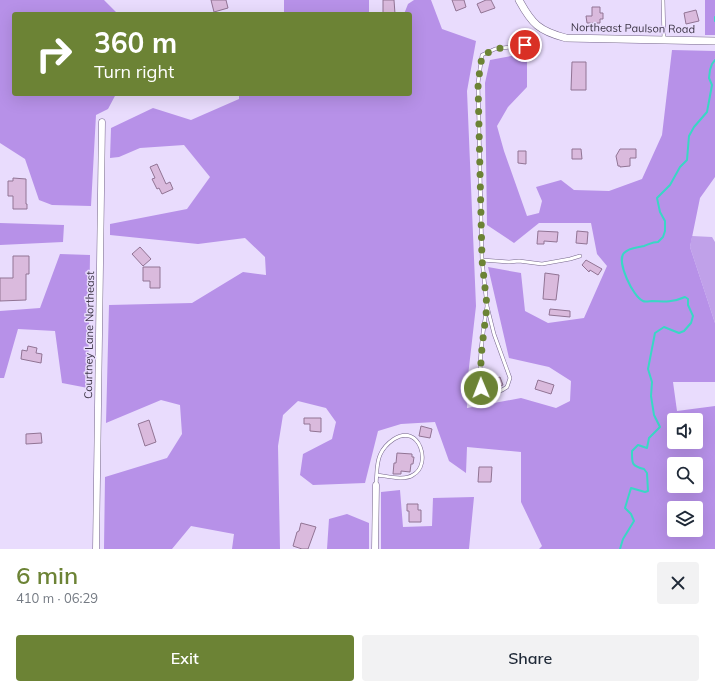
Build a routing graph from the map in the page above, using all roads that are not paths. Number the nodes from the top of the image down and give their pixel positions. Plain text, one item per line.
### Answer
1 (520, 0) edge
2 (663, 0) edge
3 (538, 40) dead end
4 (664, 40) junction
5 (715, 41) edge
6 (102, 122) dead end
7 (580, 256) dead end
8 (482, 260) junction
9 (487, 306) junction
10 (377, 474) junction
11 (376, 485) joint
12 (96, 549) edge
13 (375, 549) edge

1 - 4 street, Northeast Paulson Road
2 - 4 lane
3 - 8 lane
4 - 5 street, Northeast Paulson Road
6 - 12 street, Courtney Lane Northeast
7 - 8 lane
8 - 9 lane
9 - 9 lane
10 - 10 lane
10 - 11 lane
11 - 13 street

